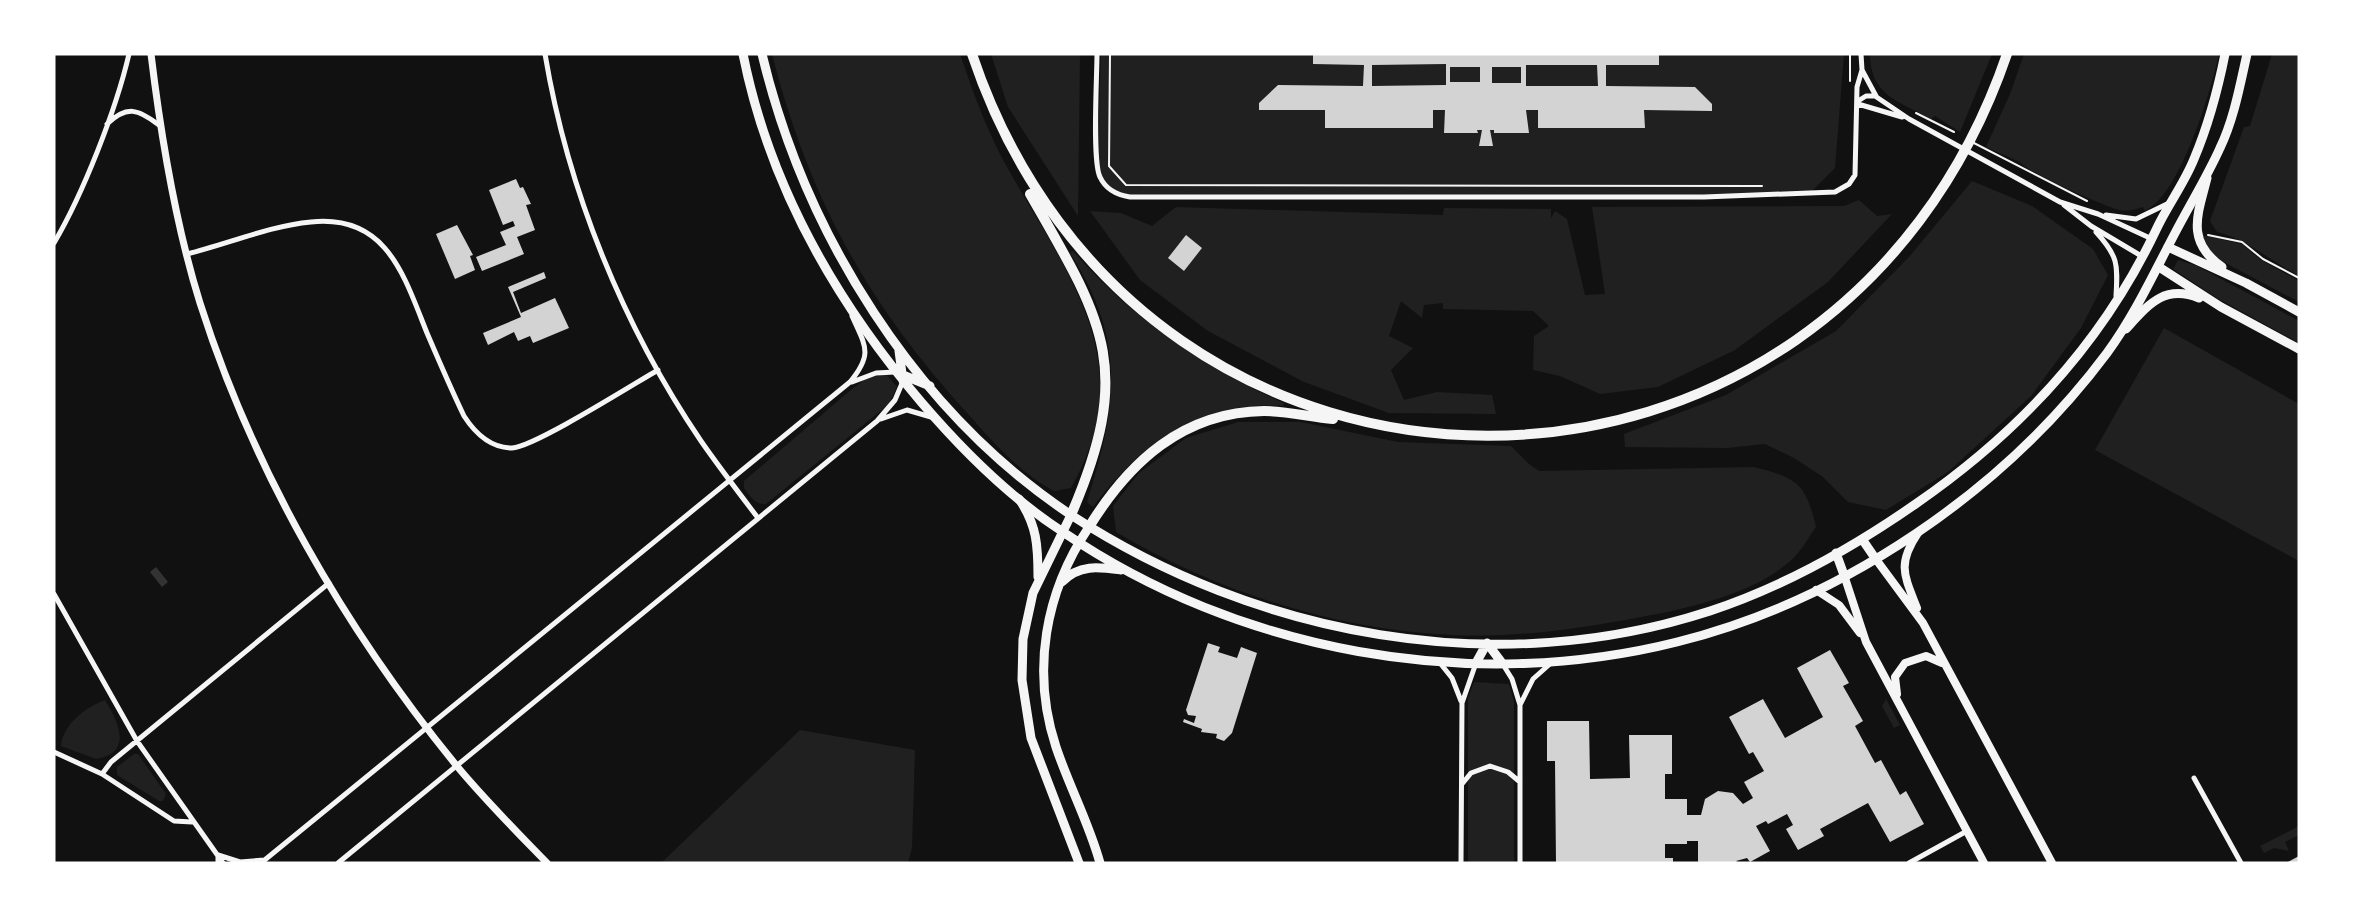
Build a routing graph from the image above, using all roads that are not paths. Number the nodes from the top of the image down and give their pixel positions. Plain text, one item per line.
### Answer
1 (129, 54) edge
2 (151, 54) edge
3 (545, 54) edge
4 (743, 54) edge
5 (762, 54) edge
6 (972, 54) edge
7 (1097, 54) edge
8 (1861, 54) edge
9 (2007, 54) edge
10 (2225, 54) edge
11 (2247, 54) edge
12 (1862, 70) junction
13 (1879, 98) junction
14 (1858, 103) junction
15 (1910, 119) junction
16 (106, 125) junction
17 (159, 125) junction
18 (1002, 131) junction
19 (1005, 144) dead end
20 (2211, 164) junction
21 (1025, 185) dead end
22 (2060, 202) junction
23 (2171, 202) junction
24 (2098, 214) junction
25 (2091, 225) junction
26 (2152, 239) junction
27 (54, 243) edge
28 (2168, 247) junction
29 (188, 255) junction
30 (2144, 257) junction
31 (2159, 267) junction
32 (2246, 283) junction
33 (2116, 304) junction
34 (847, 306) junction
35 (2221, 307) junction
36 (2299, 312) edge
37 (894, 341) junction
38 (2113, 344) junction
39 (2299, 350) edge
40 (658, 370) junction
41 (901, 376) junction
42 (850, 382) junction
43 (932, 387) junction
44 (1348, 418) junction
45 (936, 419) junction
46 (877, 421) junction
47 (730, 480) junction
48 (1019, 499) junction
49 (1071, 515) junction
50 (758, 519) junction
51 (1089, 527) junction
52 (1920, 529) junction
53 (1063, 532) junction
54 (1862, 539) junction
55 (1079, 542) junction
56 (1836, 553) junction
57 (1875, 558) junction
58 (1126, 571) junction
59 (1844, 575) junction
60 (1038, 579) junction
61 (329, 583) junction
62 (1058, 586) junction
63 (1816, 590) junction
64 (1219, 592) junction
65 (54, 594) edge
66 (1212, 611) junction
67 (1299, 619) junction
68 (1923, 623) junction
69 (1295, 638) junction
70 (1866, 642) junction
71 (1487, 644) junction
72 (1555, 660) junction
73 (1431, 661) junction
74 (1476, 663) junction
75 (1502, 663) junction
76 (1948, 670) junction
77 (1462, 703) junction
78 (1899, 704) junction
79 (1520, 705) junction
80 (427, 727) junction
81 (137, 741) junction
82 (54, 752) edge
83 (456, 765) junction
84 (102, 774) junction
85 (2194, 778) dead end
86 (1520, 782) junction
87 (1462, 784) junction
88 (192, 822) junction
89 (1966, 831) junction
90 (218, 855) junction
91 (262, 862) edge
92 (218, 863) edge
93 (224, 863) edge
94 (338, 863) edge
95 (547, 863) edge
96 (1079, 863) edge
97 (1100, 863) edge
98 (1461, 863) edge
99 (1520, 863) edge
100 (1909, 863) edge
101 (1984, 863) edge
102 (2052, 863) edge
103 (2241, 863) edge

1 - 16 street
2 - 17 street
3 - 40 street
4 - 34 main road
5 - 37 main road
6 - 18 highway
7 - 14 street
8 - 12 street
9 - 44 highway
10 - 23 main road
11 - 20 main road
12 - 13 street
12 - 14 street
13 - 14 street
13 - 15 street
14 - 15 street
15 - 22 street
16 - 17 street
16 - 27 street
17 - 29 street
18 - 19 highway
18 - 44 highway
20 - 28 main road
20 - 32 main road
21 - 49 highway
22 - 24 street
22 - 25 street
23 - 24 street
23 - 26 main road
24 - 26 street
25 - 30 street
25 - 33 street
26 - 28 main road
26 - 30 main road
28 - 31 main road
28 - 32 main road
29 - 40 street
29 - 61 street
30 - 31 main road
30 - 33 main road
31 - 35 main road
31 - 38 main road
32 - 36 main road
33 - 54 main road
34 - 41 main road
34 - 42 street
35 - 38 main road
35 - 39 main road
37 - 41 main road
37 - 43 main road
38 - 52 main road
40 - 47 street
41 - 42 street
41 - 43 main road
41 - 45 main road
41 - 46 street
42 - 47 street
43 - 49 main road
44 - 51 highway
45 - 46 street
45 - 48 main road
46 - 50 street
47 - 50 street
47 - 80 street
48 - 53 main road
48 - 60 main road
49 - 51 main road
49 - 53 main road
50 - 83 street
51 - 55 main road
51 - 64 main road
52 - 57 main road
52 - 68 main road
53 - 55 main road
53 - 60 main road
54 - 56 main road
54 - 57 main road
55 - 58 main road
55 - 62 main road
56 - 59 main road
56 - 71 main road
57 - 59 main road
57 - 68 main road
58 - 62 main road
58 - 66 main road
59 - 63 main road
59 - 70 main road
60 - 96 main road
61 - 80 street
61 - 81 street
62 - 97 main road
63 - 70 main road
63 - 72 main road
64 - 66 main road
64 - 67 main road
65 - 81 street
66 - 69 main road
67 - 69 main road
67 - 71 main road
68 - 76 main road
69 - 73 main road
70 - 78 main road
71 - 74 main road
71 - 75 main road
72 - 75 main road
72 - 79 street
73 - 74 main road
73 - 77 street
74 - 75 main road
74 - 77 street
75 - 79 street
76 - 78 main road
76 - 102 main road
77 - 87 street
78 - 89 main road
79 - 86 street
80 - 83 street
80 - 91 street
81 - 84 street
81 - 88 street
82 - 84 street
83 - 94 street
83 - 95 street
84 - 88 street
85 - 103 street
86 - 87 street
86 - 99 street
87 - 98 street
88 - 90 street
89 - 100 street
89 - 101 main road
90 - 91 street
90 - 92 street
90 - 93 street

